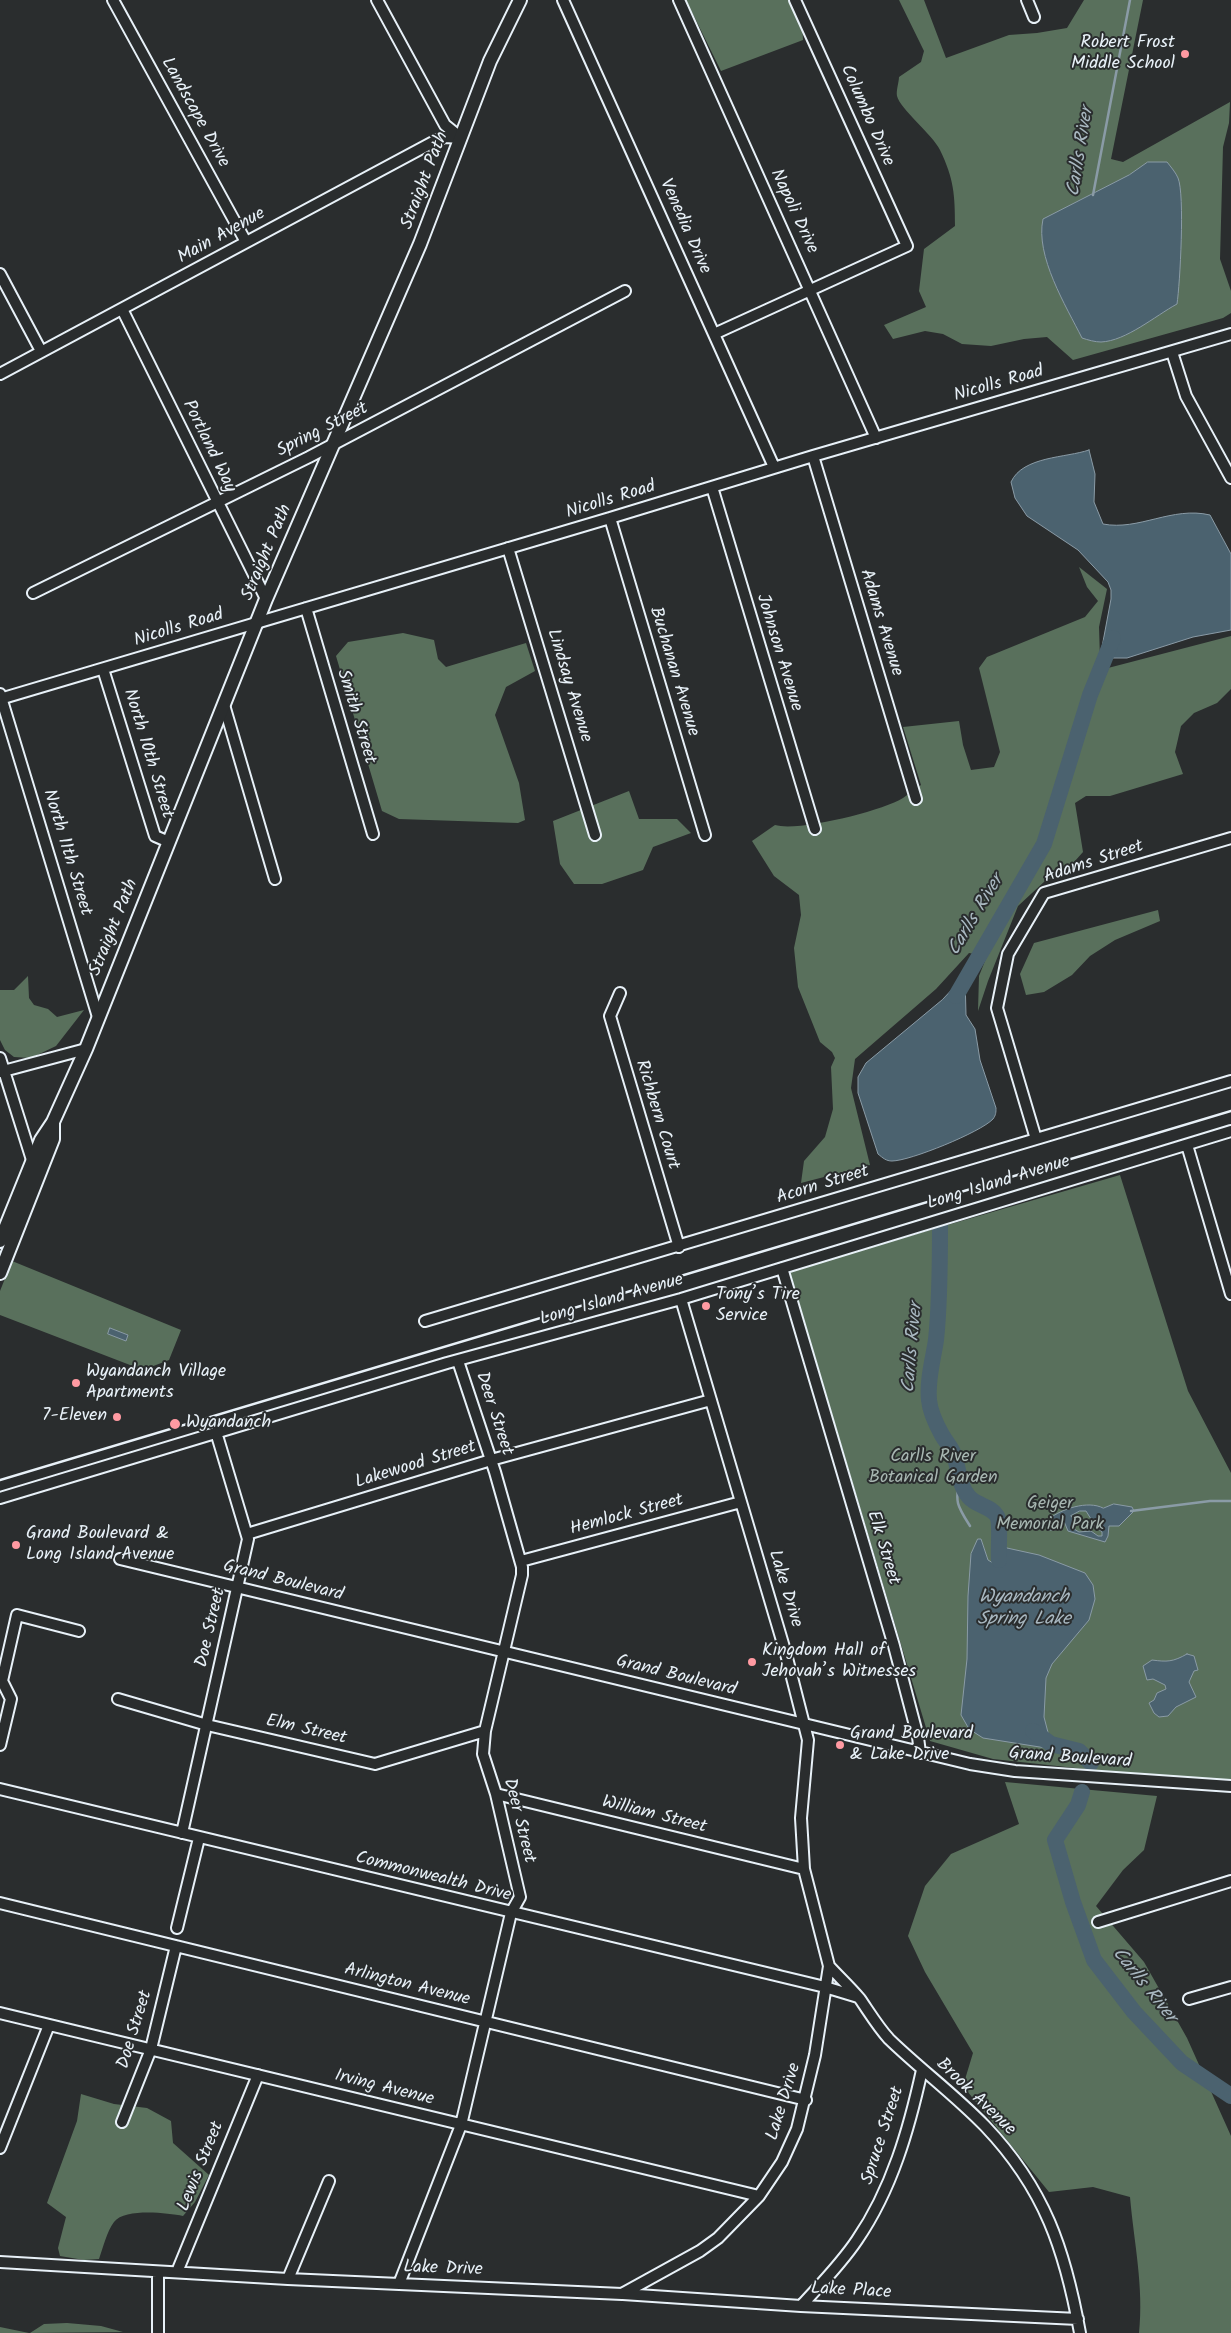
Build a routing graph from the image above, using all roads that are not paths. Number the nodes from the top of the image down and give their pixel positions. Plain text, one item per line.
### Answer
1 (113, 0) edge
2 (377, 0) edge
3 (520, 0) edge
4 (563, 0) edge
5 (679, 0) edge
6 (796, 0) edge
7 (1027, 0) edge
8 (1034, 17) dead end
9 (461, 138) junction
10 (246, 242) junction
11 (0, 274) edge
12 (811, 290) junction
13 (625, 291) dead end
14 (122, 309) junction
15 (714, 334) junction
16 (1231, 334) edge
17 (41, 351) junction
18 (1172, 352) junction
19 (0, 374) edge
20 (876, 438) junction
21 (334, 444) junction
22 (813, 456) junction
23 (774, 467) junction
24 (1231, 478) edge
25 (712, 487) junction
26 (217, 503) junction
27 (610, 518) junction
28 (508, 548) junction
29 (33, 593) dead end
30 (266, 599) junction
31 (306, 608) junction
32 (258, 622) junction
33 (103, 669) junction
34 (1, 697) edge
35 (224, 705) junction
36 (916, 799) dead end
37 (815, 829) dead end
38 (373, 834) dead end
39 (595, 835) dead end
40 (705, 835) dead end
41 (1231, 838) edge
42 (169, 842) junction
43 (275, 879) dead end
44 (620, 993) dead end
45 (98, 1018) junction
46 (86, 1049) junction
47 (0, 1058) edge
48 (2, 1071) edge
49 (1231, 1081) edge
50 (53, 1122) junction
51 (1231, 1131) edge
52 (1036, 1139) junction
53 (1187, 1145) junction
54 (32, 1160) junction
55 (0, 1241) edge
56 (679, 1247) junction
57 (782, 1268) junction
58 (0, 1273) edge
59 (1231, 1294) edge
60 (681, 1299) junction
61 (424, 1321) dead end
62 (458, 1361) junction
63 (711, 1400) junction
64 (216, 1432) junction
65 (491, 1460) junction
66 (0, 1498) edge
67 (741, 1502) junction
68 (247, 1534) junction
69 (120, 1559) dead end
70 (521, 1561) junction
71 (238, 1588) junction
72 (80, 1631) dead end
73 (504, 1652) junction
74 (118, 1699) dead end
75 (207, 1724) junction
76 (804, 1725) junction
77 (485, 1731) junction
78 (0, 1745) edge
79 (920, 1753) junction
80 (1231, 1786) edge
81 (0, 1789) edge
82 (496, 1794) junction
83 (182, 1833) junction
84 (199, 1838) junction
85 (804, 1869) junction
86 (1231, 1881) edge
87 (0, 1903) edge
88 (511, 1914) junction
89 (1098, 1922) dead end
90 (177, 1928) dead end
91 (176, 1946) junction
92 (829, 1966) junction
93 (1231, 1987) edge
94 (825, 1988) junction
95 (858, 1997) junction
96 (1189, 1999) dead end
97 (0, 2013) edge
98 (487, 2022) junction
99 (49, 2024) junction
100 (151, 2049) junction
101 (922, 2070) junction
102 (258, 2075) junction
103 (806, 2100) junction
104 (122, 2122) dead end
105 (462, 2125) junction
106 (0, 2148) edge
107 (328, 2181) dead end
108 (759, 2196) junction
109 (0, 2262) edge
110 (158, 2272) junction
111 (177, 2272) junction
112 (288, 2279) junction
113 (399, 2284) junction
114 (622, 2294) junction
115 (801, 2306) junction
116 (1078, 2319) junction
117 (158, 2333) edge
118 (1080, 2333) edge

1 - 10 street, Landscape Drive
2 - 9 street
3 - 9 main road, Straight Path
4 - 15 street, Venedia Drive
5 - 12 street, Napoli Drive
6 - 12 street, Columbo Drive
7 - 8 street
9 - 10 street, Main Avenue
9 - 21 main road, Straight Path
10 - 14 street, Main Avenue
11 - 17 street
12 - 15 street
12 - 20 street, Napoli Drive
13 - 21 street, Spring Street
14 - 17 street, Main Avenue
14 - 26 street, Portland Way
15 - 23 street, Venedia Drive
16 - 18 street, Nicolls Road
17 - 19 street, Main Avenue
18 - 20 street, Nicolls Road
18 - 24 street
20 - 22 street, Nicolls Road
21 - 26 street, Spring Street
21 - 30 main road, Straight Path
22 - 23 street, Nicolls Road
22 - 36 street, Adams Avenue
23 - 25 street, Nicolls Road
25 - 27 street, Nicolls Road
25 - 37 street, Johnson Avenue
26 - 29 street, Spring Street
26 - 30 street, Portland Way
27 - 28 street, Nicolls Road
27 - 40 street, Buchanan Avenue
28 - 31 street, Nicolls Road
28 - 39 street, Lindsay Avenue
30 - 32 main road, Straight Path
31 - 32 street, Nicolls Road
31 - 38 street, Smith Street
32 - 33 street, Nicolls Road
32 - 35 main road, Straight Path
33 - 34 street, Nicolls Road
33 - 42 street, North 10th Street
34 - 45 street, North 11th Street
35 - 42 main road, Straight Path
35 - 43 street
41 - 52 street, Adams Street
42 - 45 main road, Straight Path
44 - 56 street, Richbern Court
45 - 46 main road, Straight Path
46 - 48 street
46 - 50 main road, Straight Path
47 - 48 street
48 - 54 street
49 - 52 street, Acorn Street
50 - 54 main road, Straight Path
50 - 58 main road, Straight Path
51 - 53 street, Long Island Avenue
52 - 56 street, Acorn Street
53 - 57 street, Long Island Avenue
53 - 59 street
54 - 55 main road, Straight Path
56 - 61 street, Acorn Street
57 - 60 street, Long Island Avenue
57 - 79 street, Elk Street
60 - 62 street, Long Island Avenue
60 - 63 street, Lake Drive
62 - 64 street, Long Island Avenue
62 - 65 street, Deer Street
63 - 65 street, Lakewood Street
63 - 67 street, Lake Drive
64 - 66 street, Long Island Avenue
64 - 68 street, Doe Street
65 - 68 street, Lakewood Street
65 - 70 street, Deer Street
67 - 70 street, Hemlock Street
67 - 76 street, Lake Drive
68 - 71 street, Doe Street
69 - 71 street, Grand Boulevard
70 - 73 street, Deer Street
71 - 73 street, Grand Boulevard
71 - 75 street, Doe Street
72 - 78 street
73 - 76 street, Grand Boulevard
73 - 77 street, Deer Street
74 - 75 street, Elm Street
75 - 77 street, Elm Street
75 - 83 street, Doe Street
76 - 79 street, Grand Boulevard
76 - 85 street, Lake Drive
77 - 82 street, Deer Street
79 - 80 street, Grand Boulevard
81 - 83 street, Commonwealth Drive
82 - 85 street, William Street
82 - 88 street, Deer Street
83 - 84 street, Commonwealth Drive
84 - 88 street, Commonwealth Drive
84 - 90 street
85 - 92 street, Lake Drive
86 - 89 street
87 - 91 street, Arlington Avenue
88 - 94 street, Commonwealth Drive
88 - 98 street, Deer Street
91 - 98 street, Arlington Avenue
91 - 100 street, Doe Street
92 - 94 street, Lake Drive
92 - 95 street, Brook Avenue
93 - 96 street
94 - 95 street, Commonwealth Drive
94 - 103 street, Lake Drive
95 - 101 street, Brook Avenue
97 - 99 street, Irving Avenue
98 - 103 street, Arlington Avenue
98 - 105 street, Deer Street
99 - 100 street, Irving Avenue
99 - 106 street
100 - 102 street, Irving Avenue
100 - 104 street, Doe Street
101 - 115 street, Spruce Street
101 - 116 street, Brook Avenue
102 - 105 street, Irving Avenue
102 - 111 street, Lewis Street
103 - 108 street, Lake Drive
105 - 108 street, Irving Avenue
105 - 113 street, Deer Street
107 - 112 street
108 - 114 street, Lake Drive
109 - 110 street, Lake Drive
110 - 111 street, Lake Drive
110 - 117 street
111 - 112 street, Lake Drive
112 - 113 street, Lake Drive
113 - 114 street, Lake Drive
114 - 115 street, Lake Place
115 - 116 street, Lake Place
116 - 118 street, Brook Avenue

